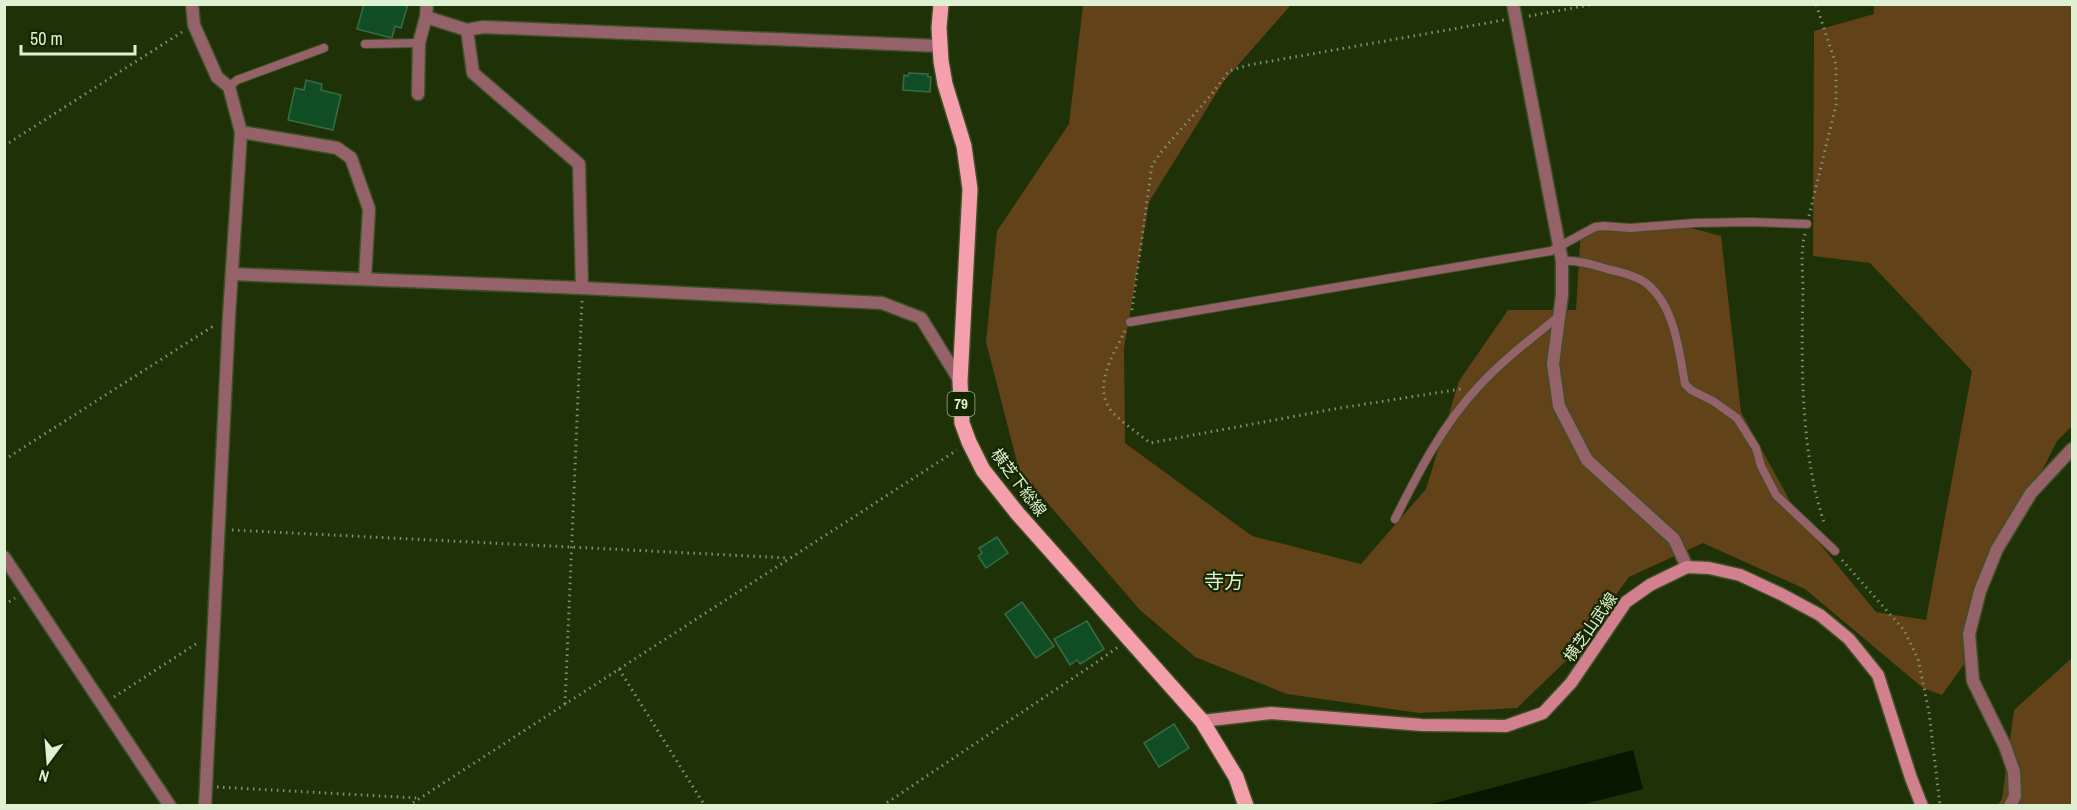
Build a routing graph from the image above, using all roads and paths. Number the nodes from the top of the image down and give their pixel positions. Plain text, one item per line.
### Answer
1 (192, 4) edge
2 (941, 4) edge
3 (1513, 4) edge
4 (1595, 4) edge
5 (1816, 4) edge
6 (427, 11) edge
7 (1515, 18) junction
8 (194, 25) junction
9 (467, 30) junction
10 (420, 43) junction
11 (365, 44) dead end
12 (940, 45) junction
13 (324, 48) dead end
14 (1249, 65) dead end
15 (229, 87) junction
16 (418, 94) dead end
17 (241, 132) junction
18 (4, 147) edge
19 (1807, 224) junction
20 (1558, 246) junction
21 (1562, 261) junction
22 (232, 274) junction
23 (365, 278) junction
24 (582, 288) junction
25 (229, 316) junction
26 (1559, 316) junction
27 (1130, 322) dead end
28 (960, 381) junction
29 (969, 442) junction
30 (2073, 449) edge
31 (4, 460) edge
32 (1395, 519) dead end
33 (219, 530) junction
34 (572, 547) junction
35 (1834, 551) junction
36 (4, 557) edge
37 (790, 558) junction
38 (1687, 567) junction
39 (214, 632) junction
40 (1127, 637) junction
41 (619, 669) junction
42 (102, 704) junction
43 (565, 704) junction
44 (1202, 721) junction
45 (206, 786) junction
46 (419, 798) junction
47 (170, 806) edge
48 (205, 806) edge
49 (408, 806) edge
50 (705, 806) edge
51 (882, 806) edge
52 (1246, 806) edge
53 (1923, 806) edge
54 (1940, 806) edge
55 (2010, 806) edge

1 - 8 street
2 - 12 main road, 横芝下総線 / 79
3 - 7 street
4 - 7 path
5 - 19 path
6 - 9 street
6 - 10 street
7 - 14 path
7 - 20 street
8 - 15 street
8 - 18 path
9 - 12 street
9 - 24 street
10 - 11 lane
10 - 16 street
12 - 28 main road, 横芝下総線 / 79
13 - 15 lane
15 - 17 street
17 - 22 street
17 - 23 street
19 - 20 lane
19 - 35 path
20 - 21 street
20 - 27 lane
21 - 26 street
21 - 35 lane
22 - 23 street
22 - 25 street
23 - 24 street
24 - 28 street
24 - 34 path
25 - 31 path
25 - 33 street
26 - 32 lane
26 - 38 street
28 - 29 main road, 横芝下総線 / 79
29 - 37 path
29 - 40 main road, 横芝下総線 / 79
30 - 55 street
33 - 34 path
33 - 39 street
34 - 37 path
34 - 43 path
35 - 54 path
36 - 42 street
37 - 41 path
38 - 44 main road, 横芝山武線
38 - 53 main road
39 - 42 path
39 - 45 street
40 - 44 main road, 横芝下総線 / 79
40 - 51 path
41 - 43 path
41 - 50 path
42 - 47 street
43 - 46 path
44 - 52 main road, 横芝下総線 / 79
45 - 46 path
45 - 48 street
46 - 49 path

